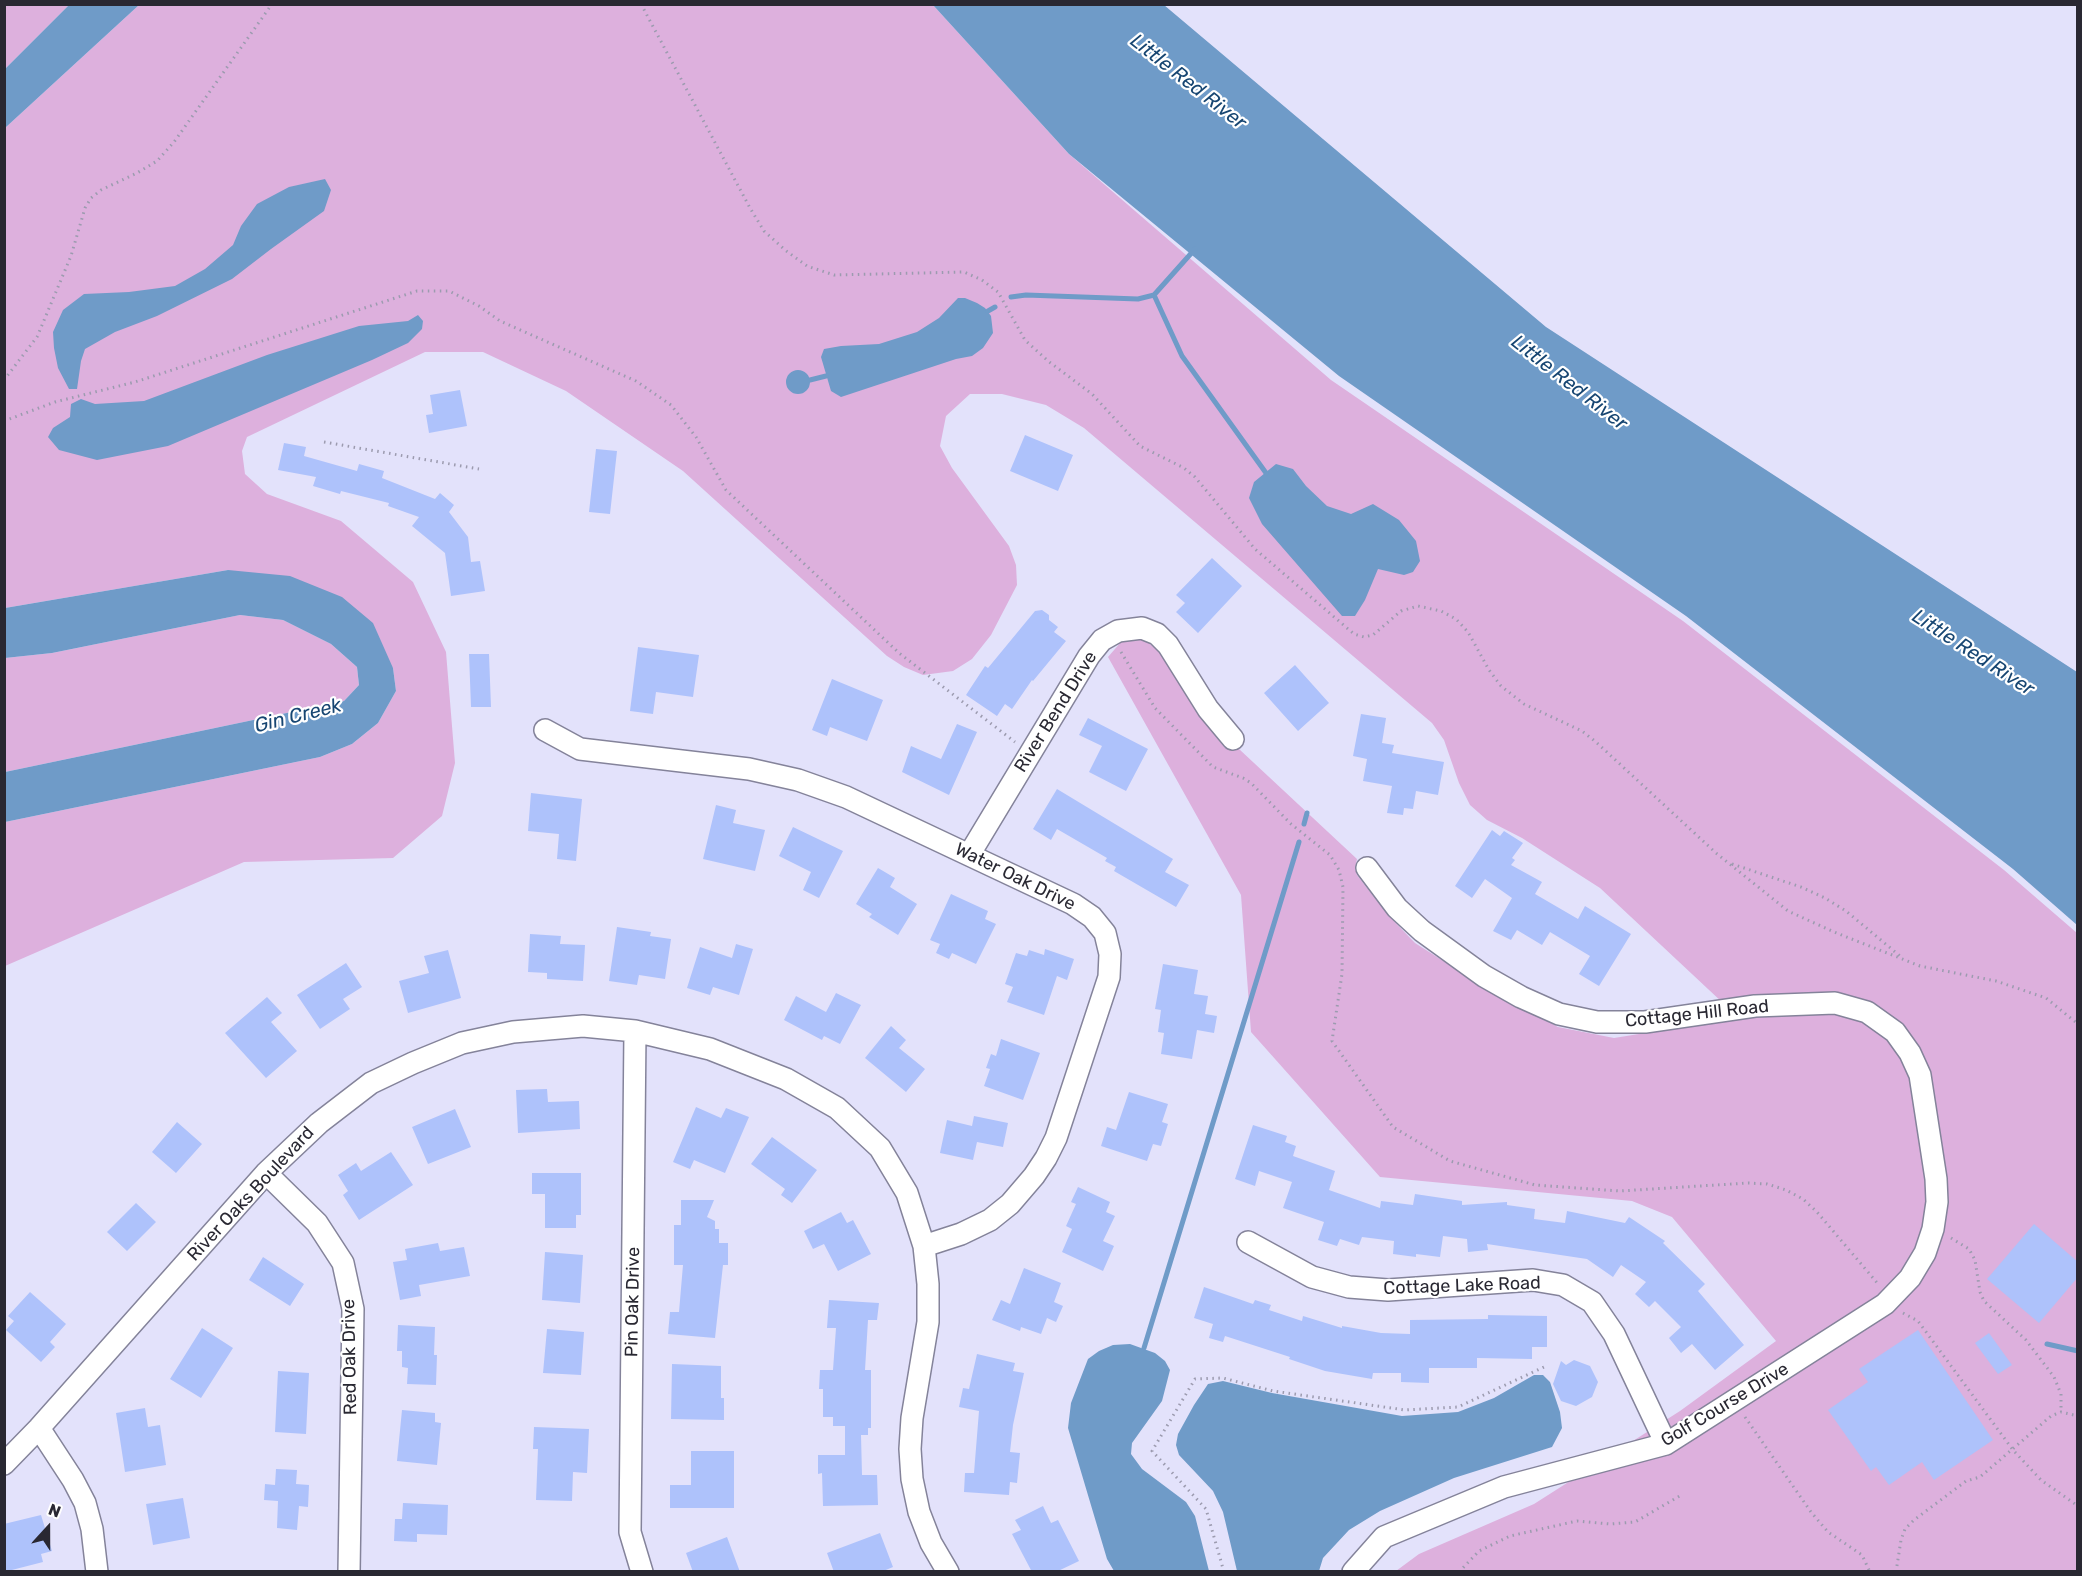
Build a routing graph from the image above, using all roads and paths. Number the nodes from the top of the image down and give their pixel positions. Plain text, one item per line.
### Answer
1 (272, 4) edge
2 (641, 4) edge
3 (4, 380) edge
4 (4, 422) edge
5 (324, 442) dead end
6 (479, 469) dead end
7 (1110, 635) junction
8 (545, 730) dead end
9 (1233, 739) dead end
10 (1030, 754) junction
11 (969, 855) junction
12 (1731, 864) junction
13 (1367, 868) dead end
14 (1904, 960) junction
15 (2078, 1024) edge
16 (635, 1031) junction
17 (266, 1173) junction
18 (1937, 1202) joint
19 (1933, 1229) junction
20 (1248, 1242) dead end
21 (924, 1246) junction
22 (1890, 1299) junction
23 (1544, 1367) dead end
24 (1733, 1401) junction
25 (2061, 1413) junction
26 (2078, 1416) edge
27 (39, 1428) junction
28 (1665, 1444) junction
29 (2013, 1450) junction
30 (4, 1464) edge
31 (1683, 1494) dead end
32 (2078, 1506) edge
33 (97, 1572) edge
34 (349, 1572) edge
35 (642, 1572) edge
36 (948, 1572) edge
37 (1224, 1572) edge
38 (1353, 1572) edge
39 (1459, 1572) edge
40 (1870, 1572) edge
41 (1896, 1572) edge

1 - 3 path
2 - 12 path
4 - 10 path
5 - 6 path
7 - 9 street, River Bend Drive
7 - 10 street, River Bend Drive
7 - 22 path
8 - 11 street, Water Oak Drive
10 - 11 street, River Bend Drive
11 - 21 street, Water Oak Drive
12 - 14 path
12 - 14 path
13 - 18 street, Cottage Hill Road
14 - 15 path
16 - 17 street, River Oaks Boulevard
16 - 21 street, River Oaks Boulevard
16 - 35 street, Pin Oak Drive
17 - 27 street, River Oaks Boulevard
17 - 34 street, Red Oak Drive
18 - 19 street, Golf Course Drive
19 - 22 street, Golf Course Drive
19 - 25 path
20 - 28 street, Cottage Lake Road
21 - 36 street, River Oaks Boulevard
22 - 24 street, Golf Course Drive
22 - 29 path
23 - 37 path
24 - 28 street, Golf Course Drive
24 - 40 path
25 - 26 path
25 - 29 path
27 - 30 street, River Oaks Boulevard
27 - 33 street
28 - 38 street, Golf Course Drive
29 - 32 path
29 - 41 path
31 - 39 path

